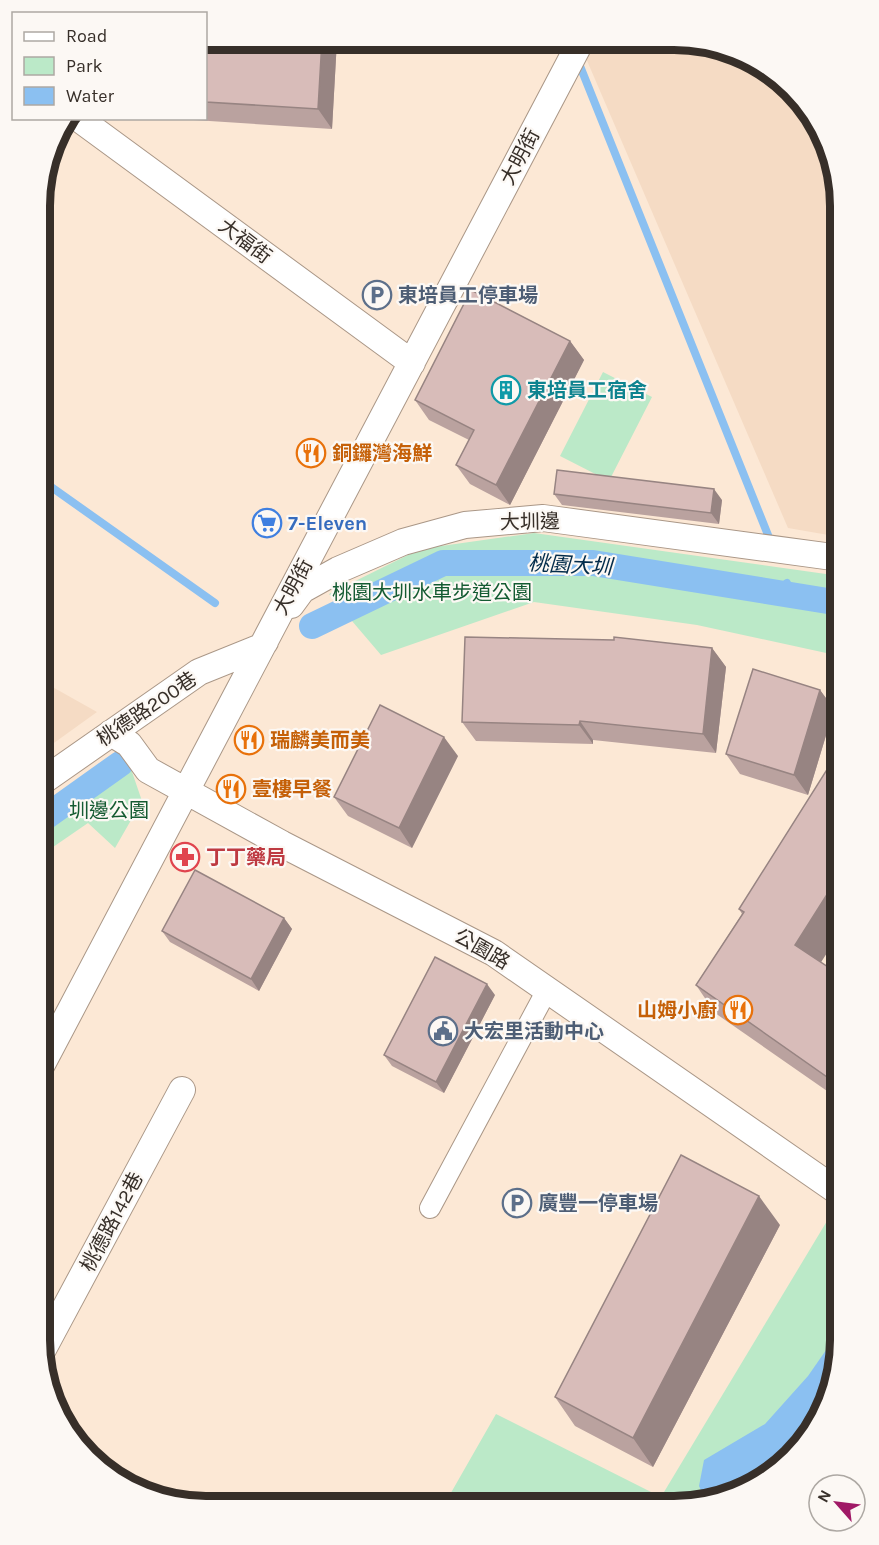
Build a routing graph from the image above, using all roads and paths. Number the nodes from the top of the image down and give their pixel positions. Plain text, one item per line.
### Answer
1 (576, 52) edge
2 (81, 120) edge
3 (411, 363) junction
4 (830, 557) edge
5 (261, 647) junction
6 (111, 733) junction
7 (50, 776) edge
8 (188, 792) junction
9 (547, 990) junction
10 (50, 1049) edge
11 (182, 1090) dead end
12 (829, 1185) edge
13 (430, 1208) dead end
14 (50, 1336) edge

1 - 3 street, 大明街
2 - 3 street, 大福街
3 - 5 street, 大明街
4 - 5 street, 大圳邊
5 - 6 street, 桃德路200巷
5 - 8 street, 大明街
6 - 7 street, 桃德路200巷
6 - 8 street, 公園路
8 - 9 street, 公園路
8 - 10 street, 大明街
9 - 12 street, 公園路
9 - 13 street
11 - 14 street, 桃德路142巷

